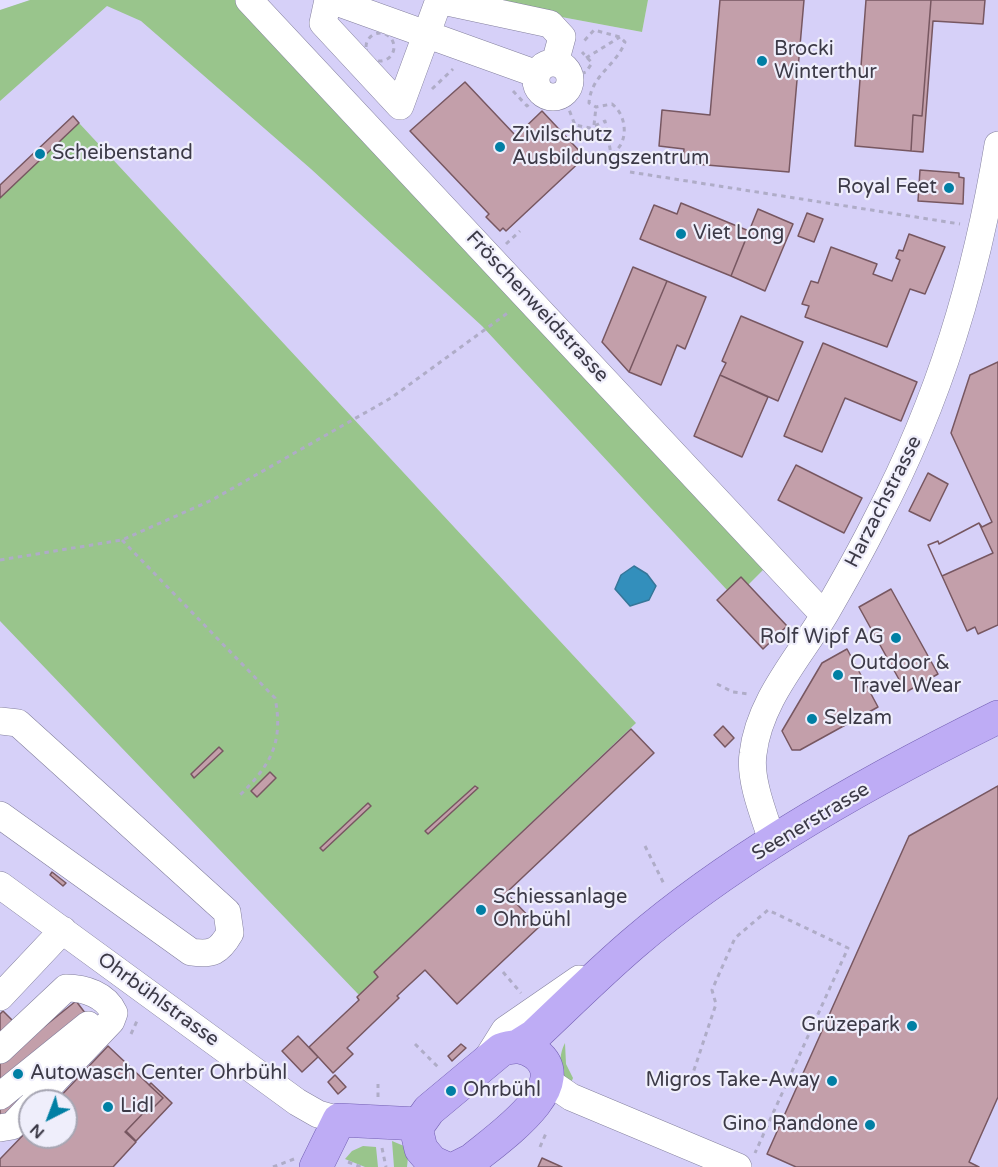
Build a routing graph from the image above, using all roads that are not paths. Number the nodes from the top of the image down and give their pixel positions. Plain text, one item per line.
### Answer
1 (249, 0) edge
2 (330, 0) edge
3 (439, 0) edge
4 (427, 35) junction
5 (400, 106) junction
6 (375, 135) junction
7 (998, 145) edge
8 (824, 615) junction
9 (998, 717) edge
10 (0, 721) edge
11 (0, 815) edge
12 (772, 843) junction
13 (0, 885) edge
14 (63, 930) junction
15 (634, 942) junction
16 (25, 972) junction
17 (133, 981) junction
18 (0, 997) edge
19 (53, 1000) junction
20 (110, 1005) junction
21 (518, 1046) junction
22 (0, 1050) edge
23 (485, 1062) junction
24 (68, 1067) junction
25 (547, 1074) junction
26 (47, 1089) edge
27 (0, 1096) edge
28 (0, 1113) edge
29 (539, 1116) junction
30 (18, 1120) edge
31 (339, 1120) junction
32 (0, 1128) edge
33 (442, 1157) edge
34 (317, 1161) edge
35 (745, 1164) edge
36 (692, 1167) edge

1 - 6 street, Fröschenweidstrasse
2 - 4 street
2 - 5 street
3 - 4 street
3 - 4 street
4 - 5 street
5 - 6 street
6 - 8 street, Fröschenweidstrasse
7 - 8 street, Harzachstrasse
8 - 12 street, Harzachstrasse
9 - 12 main road, Seenerstrasse
10 - 11 street
12 - 15 main road, Seenerstrasse
13 - 14 street, Ohrbühlstrasse
14 - 16 street
14 - 17 street, Ohrbühlstrasse
15 - 21 main road, Seenerstrasse
15 - 23 street, Seenerstrasse
15 - 25 main road, Seenerstrasse
16 - 18 street
16 - 19 street
17 - 20 street
17 - 31 street, Ohrbühlstrasse
19 - 20 street
19 - 22 street
20 - 24 street
20 - 27 street
21 - 23 main road, Seenerstrasse
21 - 25 main road
23 - 33 main road, Seenerstrasse
24 - 26 street
24 - 28 street
25 - 29 main road, Seenerstrasse
25 - 35 street
29 - 33 main road, Seenerstrasse
29 - 36 street
30 - 32 street
31 - 33 main road, Ohrbühlstrasse
31 - 34 main road

